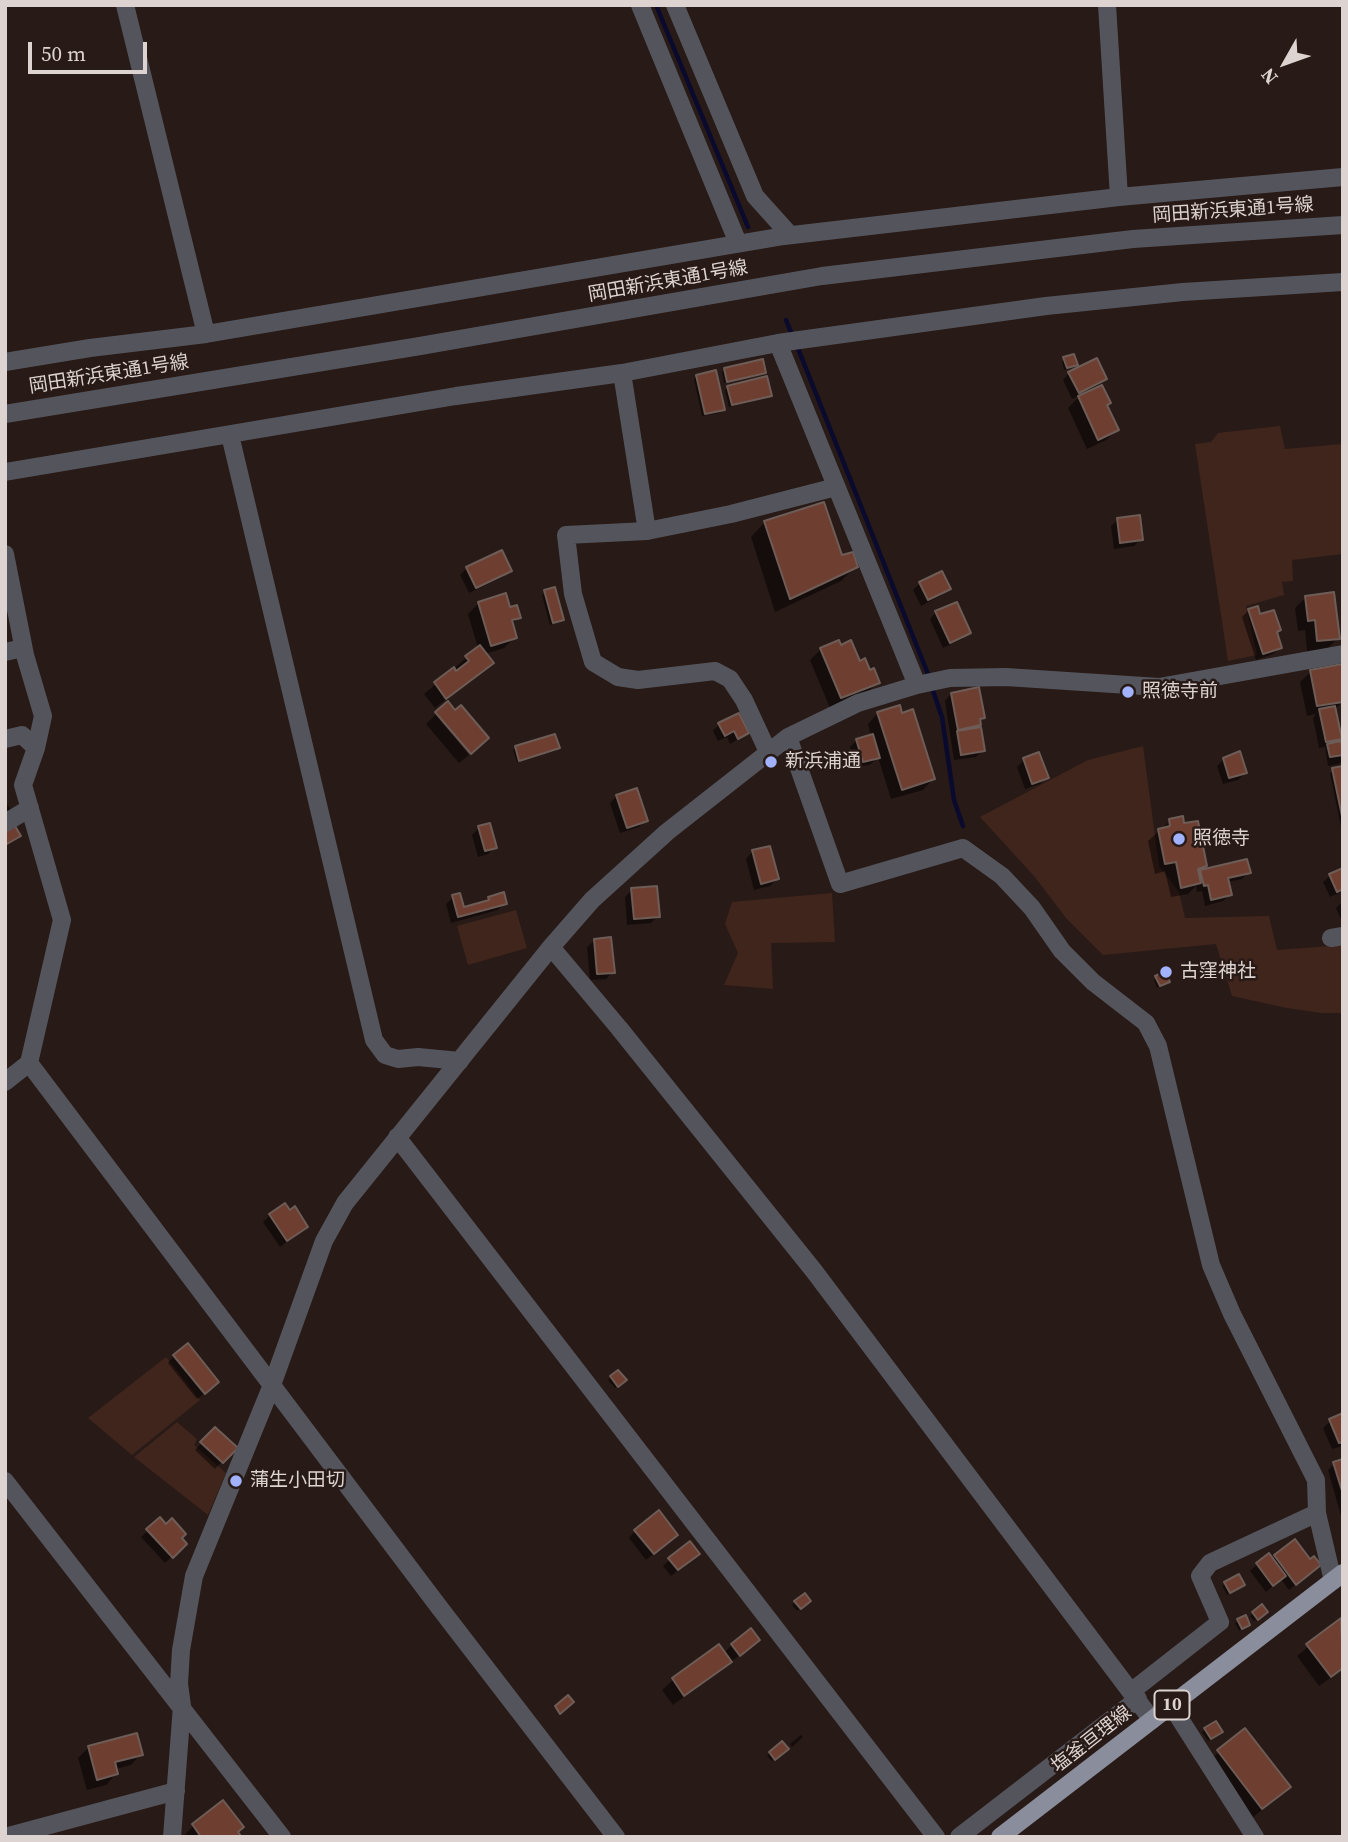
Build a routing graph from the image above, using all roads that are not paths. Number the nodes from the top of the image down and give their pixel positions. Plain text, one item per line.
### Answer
1 (125, 5) edge
2 (640, 5) edge
3 (675, 5) edge
4 (1107, 5) edge
5 (1343, 177) edge
6 (1119, 197) junction
7 (1343, 225) edge
8 (790, 235) junction
9 (738, 243) junction
10 (1343, 282) edge
11 (206, 334) junction
12 (790, 341) junction
13 (5, 362) edge
14 (622, 373) junction
15 (5, 414) edge
16 (230, 435) junction
17 (5, 471) edge
18 (836, 487) junction
19 (647, 531) junction
20 (5, 554) edge
21 (14, 650) edge
22 (1343, 654) edge
23 (920, 684) junction
24 (788, 737) junction
25 (5, 739) edge
26 (36, 748) junction
27 (769, 754) junction
28 (30, 808) junction
29 (5, 823) edge
30 (551, 947) junction
31 (460, 1061) junction
32 (29, 1063) junction
33 (5, 1082) edge
34 (397, 1137) junction
35 (272, 1385) junction
36 (5, 1481) edge
37 (1317, 1513) junction
38 (1338, 1577) edge
39 (1135, 1695) junction
40 (1171, 1705) junction
41 (182, 1706) junction
42 (1152, 1720) junction
43 (176, 1791) junction
44 (5, 1837) edge
45 (172, 1837) edge
46 (282, 1837) edge
47 (616, 1837) edge
48 (936, 1837) edge
49 (959, 1837) edge
50 (1000, 1837) edge
51 (1255, 1837) edge

1 - 11 street
2 - 9 street
3 - 8 street
4 - 6 street
5 - 6 street
6 - 8 street
7 - 15 street, 岡田新浜東通1号線
8 - 9 street
9 - 11 street
10 - 12 street
11 - 13 street
12 - 14 street
12 - 18 street
14 - 16 street
14 - 19 street
16 - 17 street
16 - 31 street
18 - 19 street
18 - 23 street
19 - 27 street
20 - 21 street
21 - 26 street
22 - 23 street
23 - 24 street
24 - 27 street
24 - 37 street
25 - 26 street
26 - 28 street
27 - 30 street
28 - 29 street
28 - 32 street
30 - 31 street
30 - 39 street
31 - 34 street
32 - 33 street
32 - 35 street
34 - 35 street
34 - 48 street
35 - 41 street
35 - 47 street
36 - 41 street
37 - 38 street
37 - 39 street
38 - 40 main road, 塩釜亘理線 / 10
39 - 42 street
39 - 49 street
40 - 42 main road, 塩釜亘理線 / 10
40 - 51 street
41 - 43 street
41 - 46 street
42 - 50 main road, 塩釜亘理線 / 10
43 - 44 street
43 - 45 street

